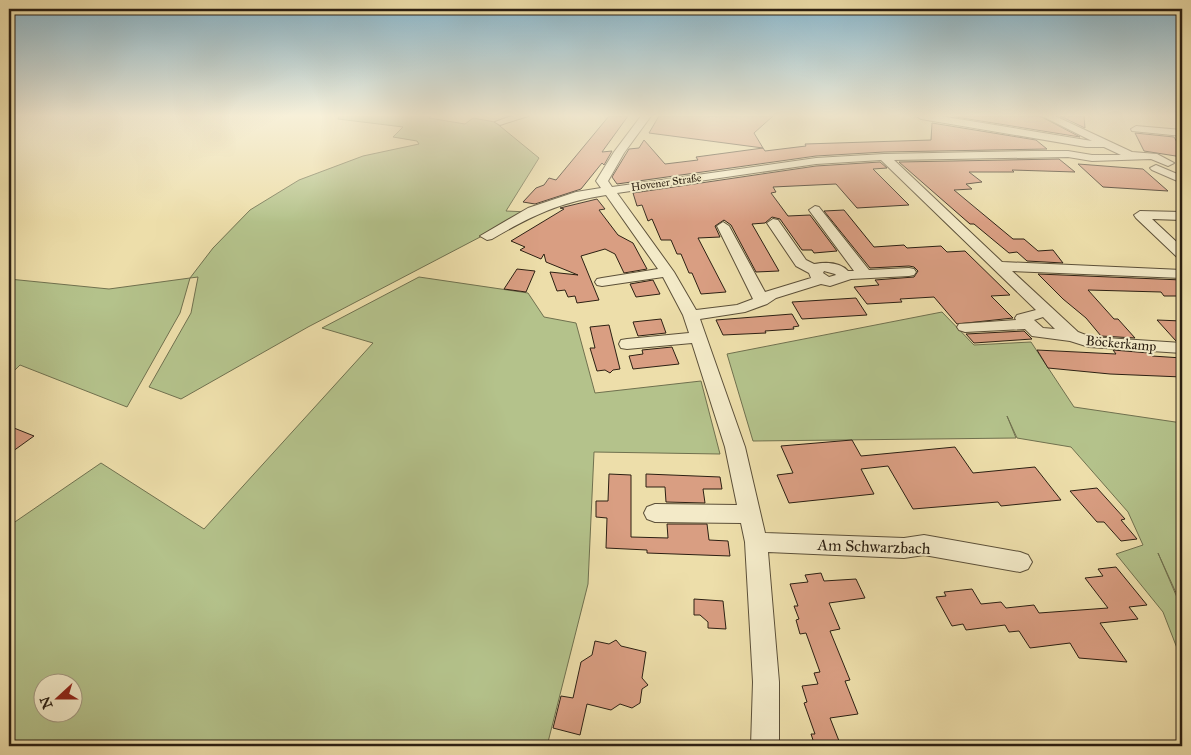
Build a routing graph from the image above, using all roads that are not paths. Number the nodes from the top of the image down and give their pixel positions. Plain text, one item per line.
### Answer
1 (620, 151) edge
2 (1064, 151) edge
3 (1121, 151) edge
4 (1123, 151) edge
5 (1068, 154) junction
6 (884, 157) junction
7 (1132, 157) junction
8 (1179, 178) edge
9 (607, 190) junction
10 (815, 210) dead end
11 (1182, 216) edge
12 (773, 224) dead end
13 (723, 226) dead end
14 (487, 236) dead end
15 (1182, 254) edge
16 (998, 266) junction
17 (667, 272) junction
18 (909, 272) dead end
19 (1182, 274) edge
20 (819, 275) junction
21 (865, 275) junction
22 (602, 282) dead end
23 (762, 301) junction
24 (1046, 312) junction
25 (691, 315) junction
26 (1028, 324) junction
27 (965, 327) dead end
28 (1072, 336) junction
29 (699, 337) junction
30 (627, 344) dead end
31 (1182, 348) edge
32 (655, 513) dead end
33 (749, 514) junction
34 (756, 542) junction
35 (1020, 562) dead end
36 (765, 746) edge

1 - 9 street
2 - 5 street
3 - 7 street
4 - 7 street
5 - 6 street, Hovener Straße
5 - 7 street, Hovener Straße
6 - 9 street, Hovener Straße
6 - 16 street, Böckerkamp
7 - 8 street
9 - 14 street, Hovener Straße
9 - 17 street
10 - 21 street
11 - 15 street
12 - 20 street
13 - 23 street
16 - 19 street
16 - 24 street, Böckerkamp
17 - 22 street
17 - 25 street
18 - 21 street
20 - 21 street
20 - 23 street
23 - 25 street
24 - 26 street
24 - 28 street, Böckerkamp
25 - 29 street
26 - 27 street
26 - 28 street
28 - 31 street, Böckerkamp
29 - 30 street
29 - 33 street
32 - 33 street
33 - 34 street
34 - 35 street, Am Schwarzbach
34 - 36 street

